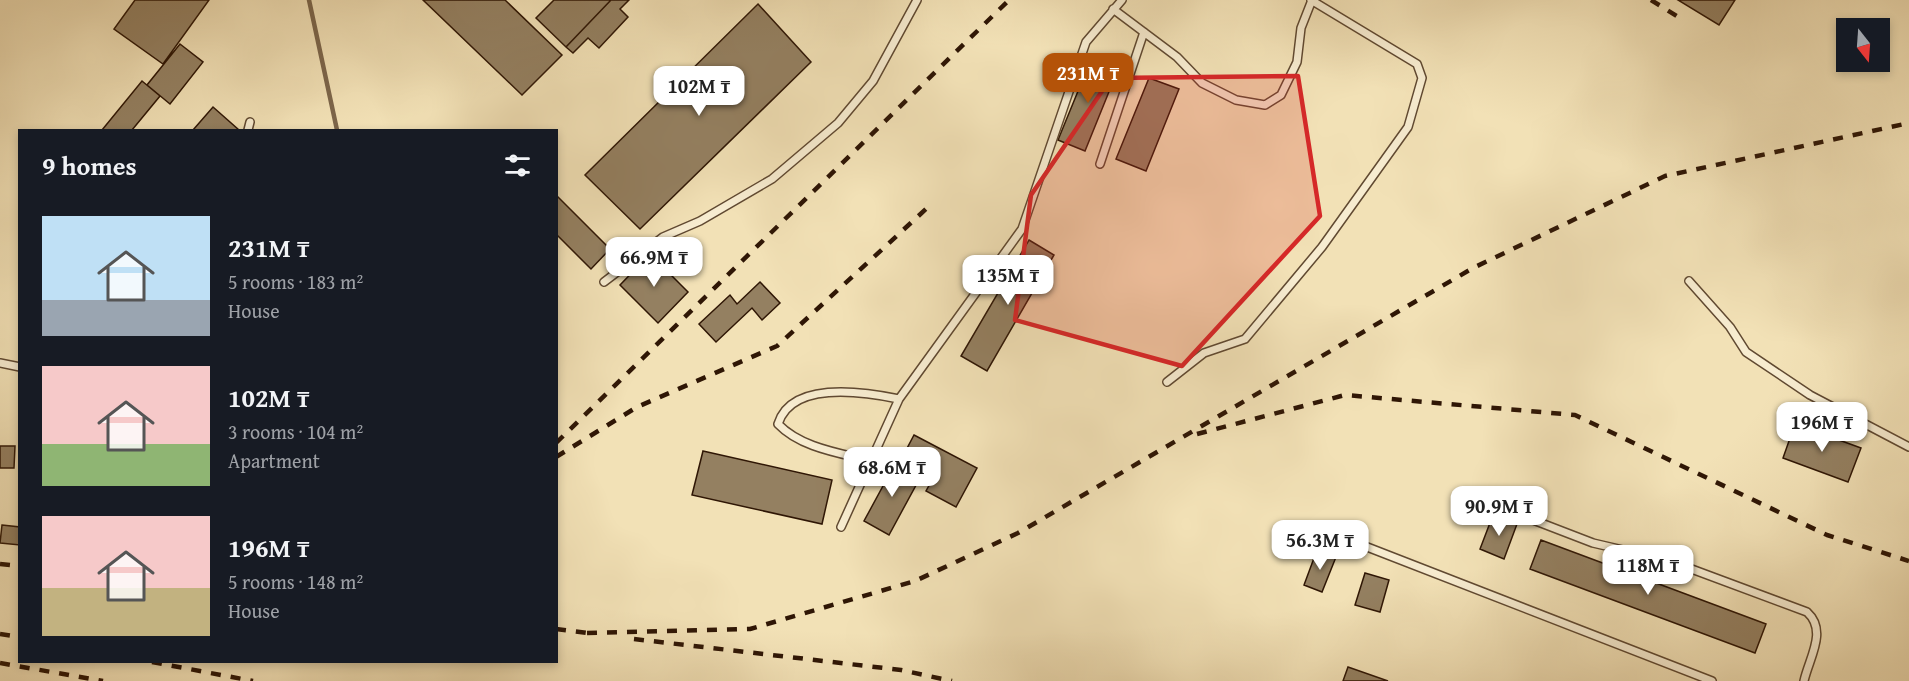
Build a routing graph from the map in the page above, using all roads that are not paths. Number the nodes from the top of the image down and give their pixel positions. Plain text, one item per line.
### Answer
1 (917, 0) edge
2 (1122, 0) edge
3 (1312, 0) edge
4 (1113, 9) junction
5 (1144, 32) junction
6 (250, 122) dead end
7 (248, 129) edge
8 (1100, 164) dead end
9 (1689, 281) dead end
10 (604, 282) dead end
11 (0, 363) edge
12 (18, 367) edge
13 (1167, 382) dead end
14 (900, 399) junction
15 (1909, 447) edge
16 (872, 460) junction
17 (1528, 518) dead end
18 (841, 527) dead end
19 (1312, 535) dead end
20 (1712, 681) edge
21 (1804, 681) edge

1 - 10 lane
2 - 4 lane
3 - 5 lane
3 - 13 lane
4 - 5 lane
4 - 14 lane
5 - 8 lane
6 - 7 lane
9 - 15 lane
11 - 12 lane
14 - 16 lane
14 - 16 lane
16 - 18 lane
17 - 21 lane
19 - 20 lane

